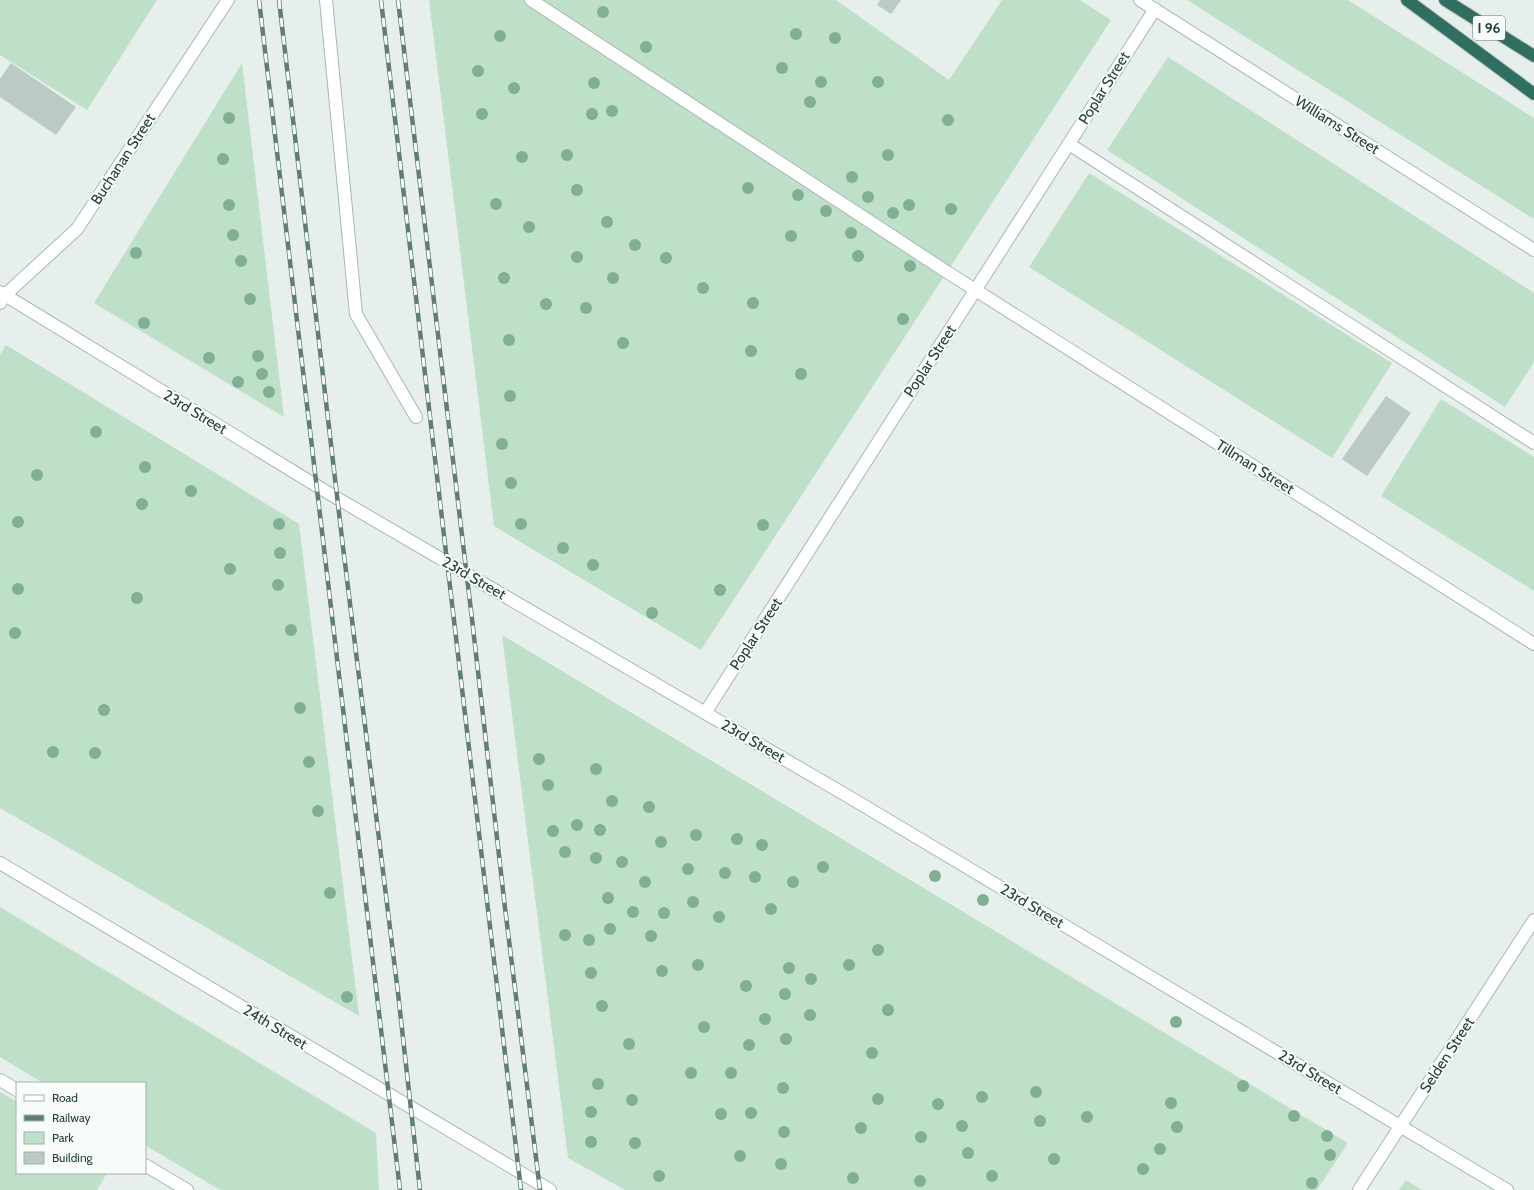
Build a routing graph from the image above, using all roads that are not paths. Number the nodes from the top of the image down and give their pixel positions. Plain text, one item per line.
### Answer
1 (228, 0) edge
2 (326, 0) edge
3 (531, 0) edge
4 (1140, 0) edge
5 (1407, 0) edge
6 (1445, 0) edge
7 (1155, 9) junction
8 (1534, 56) edge
9 (1534, 94) edge
10 (1069, 144) junction
11 (1534, 250) edge
12 (976, 290) junction
13 (2, 297) edge
14 (416, 417) dead end
15 (1534, 443) edge
16 (1534, 644) edge
17 (705, 713) junction
18 (0, 863) edge
19 (1532, 927) edge
20 (0, 1080) edge
21 (16, 1089) edge
22 (1401, 1126) junction
23 (146, 1166) edge
24 (187, 1190) edge
25 (550, 1190) edge
26 (1359, 1190) edge
27 (1507, 1190) edge

1 - 13 street, Buchanan Street
2 - 14 street
3 - 12 street, Tillman Street
4 - 7 street, Williams Street
5 - 9 highway
6 - 8 highway, I 96
7 - 10 street, Poplar Street
7 - 11 street, Williams Street
10 - 12 street, Poplar Street
10 - 15 street
12 - 16 street, Tillman Street
12 - 17 street, Poplar Street
13 - 17 street, 23rd Street
17 - 22 street, 23rd Street
18 - 25 street, 24th Street
19 - 22 street, Selden Street
20 - 21 street
22 - 26 street, Selden Street
22 - 27 street, 23rd Street
23 - 24 street

